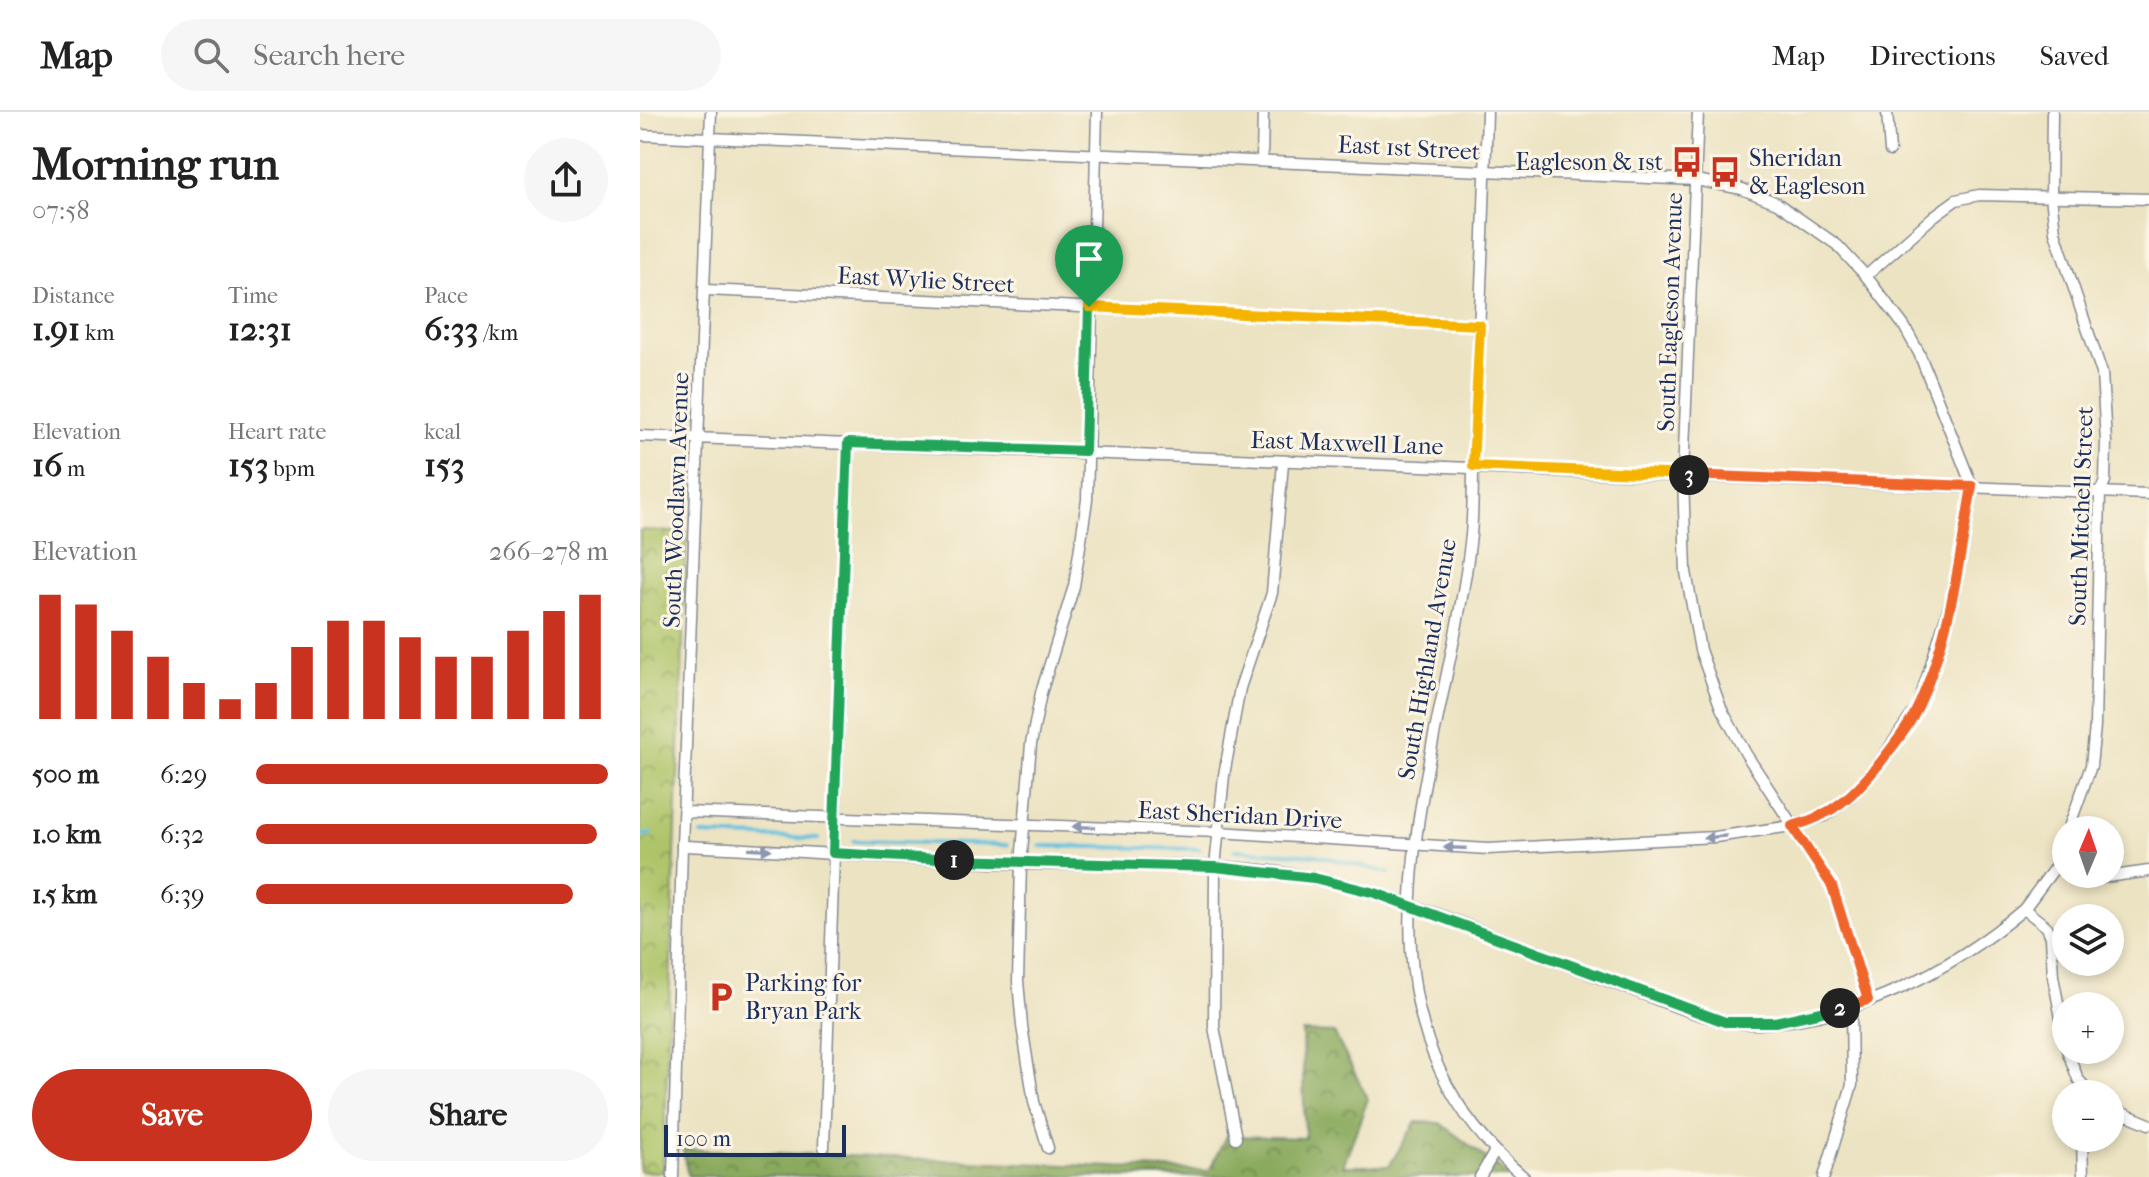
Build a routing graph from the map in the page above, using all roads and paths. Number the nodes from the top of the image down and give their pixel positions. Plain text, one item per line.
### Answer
1 (711, 112) edge
2 (1097, 112) edge
3 (1263, 112) edge
4 (1487, 112) edge
5 (1698, 112) edge
6 (1887, 112) edge
7 (2052, 112) edge
8 (640, 135) edge
9 (710, 138) junction
10 (1890, 151) dead end
11 (1096, 152) junction
12 (1262, 160) junction
13 (1485, 172) junction
14 (1696, 180) junction
15 (2051, 196) junction
16 (2149, 199) edge
17 (1866, 276) junction
18 (705, 290) junction
19 (1089, 307) junction
20 (1480, 325) junction
21 (640, 436) edge
22 (698, 439) junction
23 (848, 443) junction
24 (1085, 451) junction
25 (1283, 463) junction
26 (1473, 466) junction
27 (1683, 475) junction
28 (1972, 486) junction
29 (2100, 492) junction
30 (2149, 494) edge
31 (685, 812) junction
32 (2073, 816) edge
33 (837, 819) junction
34 (1024, 825) junction
35 (1792, 826) junction
36 (1219, 832) junction
37 (682, 846) junction
38 (1416, 847) junction
39 (833, 853) junction
40 (1021, 864) junction
41 (1215, 867) junction
42 (2052, 871) edge
43 (2149, 871) edge
44 (2124, 875) edge
45 (1411, 907) junction
46 (2024, 909) junction
47 (2056, 992) edge
48 (1868, 1000) junction
49 (1851, 1005) junction
50 (2124, 1114) edge
51 (2149, 1124) edge
52 (1236, 1138) dead end
53 (824, 1147) dead end
54 (1048, 1148) dead end
55 (1495, 1151) junction
56 (2082, 1152) edge
57 (673, 1177) edge
58 (1480, 1177) edge
59 (1524, 1177) edge
60 (1824, 1177) edge
61 (2083, 1177) edge

1 - 9 street, South Woodlawn Avenue
2 - 11 street
3 - 12 street
4 - 13 street, South Highland Avenue
5 - 14 street, South Eagleson Avenue
6 - 10 street
7 - 15 street, South Mitchell Street
8 - 9 street, East 1st Street
9 - 11 street, East 1st Street
9 - 18 street, South Woodlawn Avenue
11 - 12 street, East 1st Street
11 - 19 street
12 - 13 street, East 1st Street
13 - 14 street, East 1st Street
13 - 20 street, South Highland Avenue
14 - 17 street, East 1st Street
14 - 27 street, South Eagleson Avenue
15 - 16 street
15 - 17 street
15 - 29 street, South Mitchell Street
17 - 28 street, East 1st Street
18 - 19 street, East Wylie Street
18 - 22 street, South Woodlawn Avenue
19 - 20 street, East Wylie Street
19 - 24 street
20 - 26 street, South Highland Avenue
21 - 22 street, East Maxwell Lane
22 - 23 street, East Maxwell Lane
22 - 31 street, South Woodlawn Avenue
23 - 24 street, East Maxwell Lane
23 - 33 street
24 - 25 street, East Maxwell Lane
24 - 34 street
25 - 26 street, East Maxwell Lane
25 - 36 street
26 - 27 street, East Maxwell Lane
26 - 38 street, South Highland Avenue
27 - 28 street, East Maxwell Lane
27 - 35 street, South Eagleson Avenue
28 - 29 street, East Maxwell Lane
28 - 35 street, East Sheridan Drive
29 - 30 street, East Maxwell Lane
29 - 32 street, South Mitchell Street
31 - 33 street, East Sheridan Drive
31 - 37 street, South Woodlawn Avenue
33 - 34 street, East Sheridan Drive
33 - 39 street
36 -> 34 street, East Sheridan Drive
34 - 40 street
35 -> 38 street, East Sheridan Drive
35 - 48 street, South Eagleson Avenue
36 - 38 street, East Sheridan Drive
36 - 41 street
37 -> 39 street
37 - 57 street, South Woodlawn Avenue
38 - 45 street, South Highland Avenue
39 - 40 street
39 - 53 street
40 - 41 street
40 - 54 street
41 - 45 street
41 - 52 street
42 - 46 street
43 - 44 street
45 - 49 street
45 - 55 street, South Highland Avenue
46 - 47 street
46 - 48 street
48 - 49 street
49 - 60 street
50 - 51 street
55 - 58 street
55 - 59 street, South Highland Avenue
56 - 61 street

